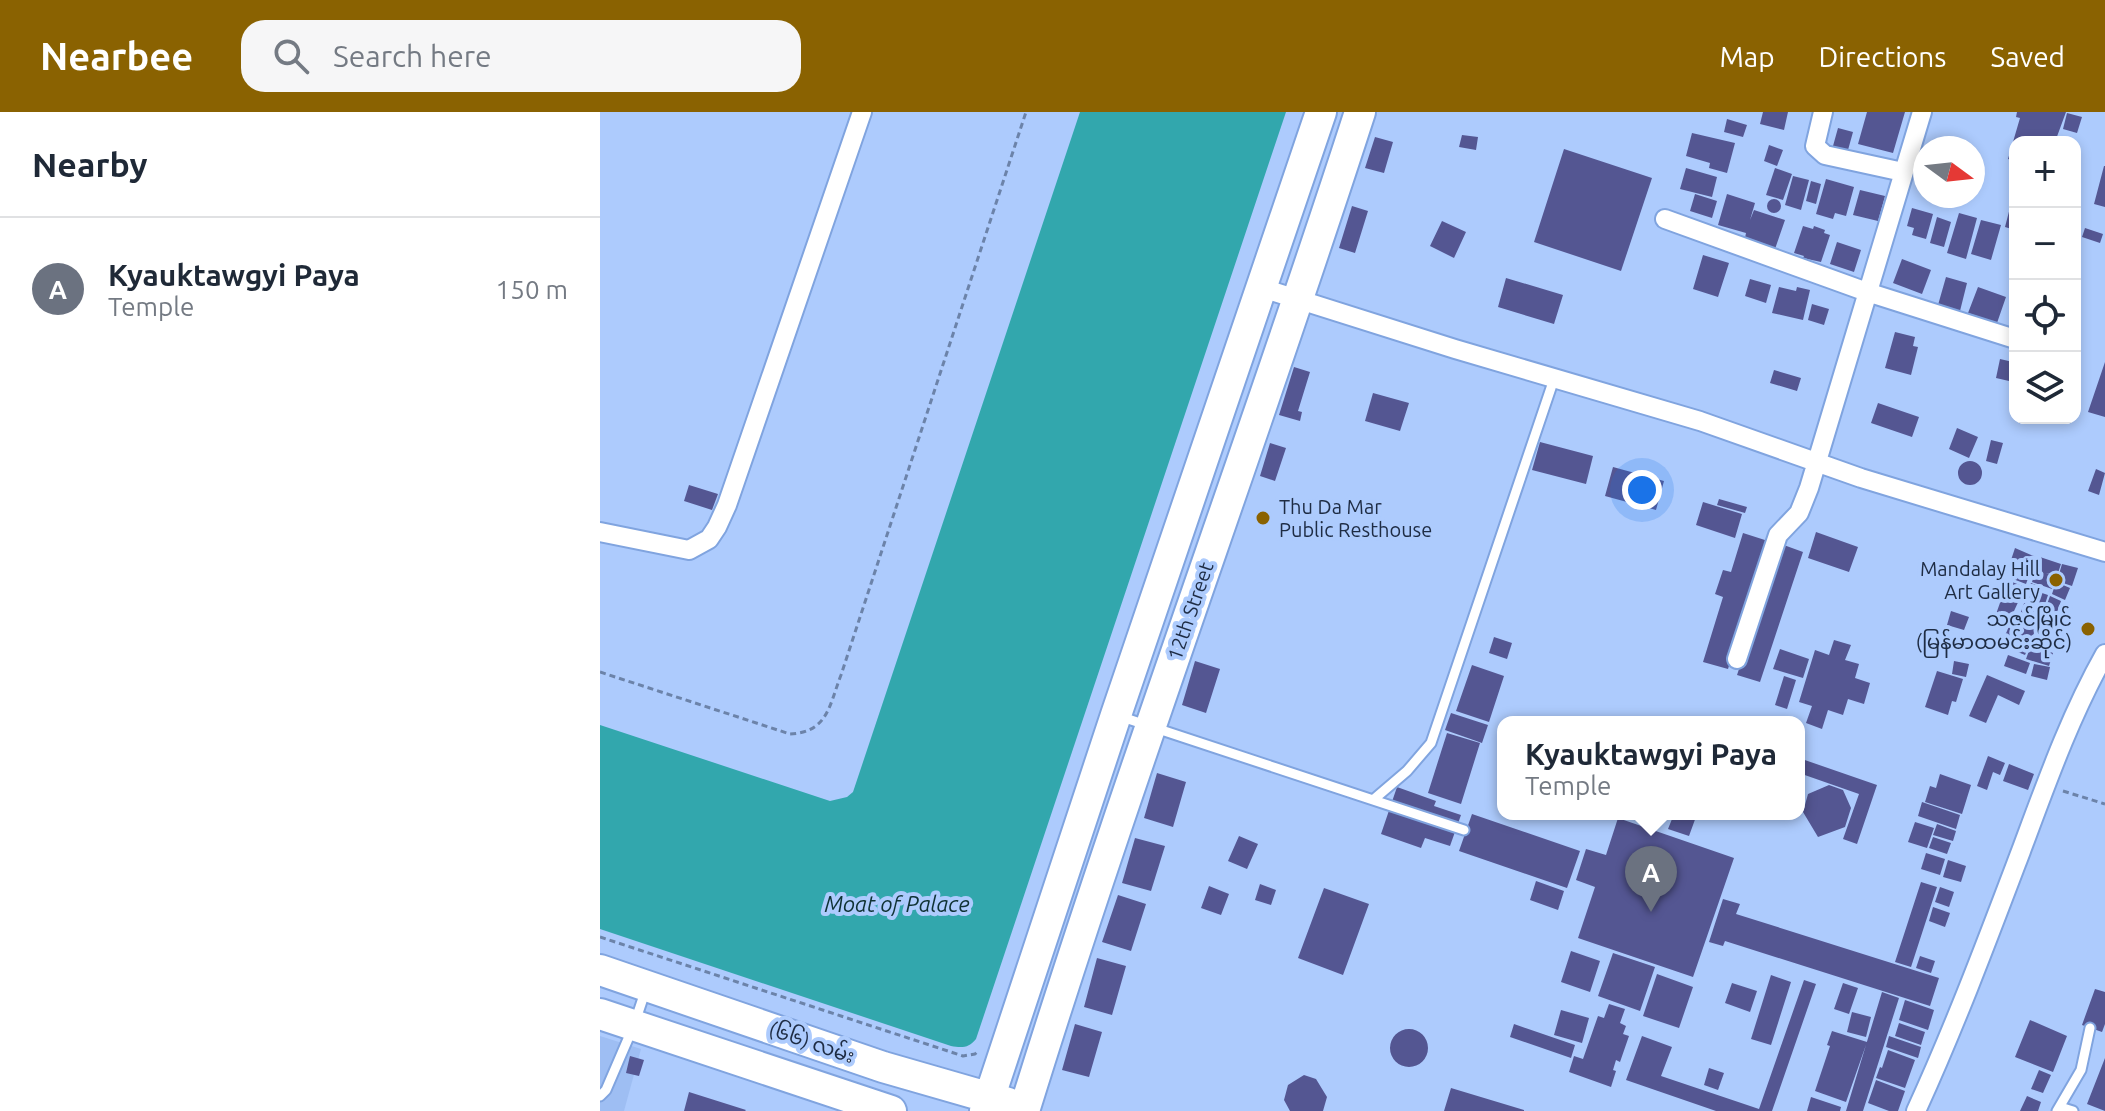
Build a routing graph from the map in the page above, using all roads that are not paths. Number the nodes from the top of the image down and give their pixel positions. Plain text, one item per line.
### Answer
1 (862, 112) edge
2 (1321, 112) edge
3 (1360, 112) edge
4 (1823, 112) edge
5 (1922, 112) edge
6 (1903, 172) junction
7 (1665, 219) dead end
8 (1262, 288) junction
9 (1867, 292) junction
10 (1298, 300) junction
11 (2009, 337) edge
12 (1554, 379) junction
13 (1817, 462) junction
14 (600, 532) edge
15 (2105, 552) edge
16 (2105, 654) edge
17 (1737, 659) dead end
18 (1116, 715) junction
19 (1151, 726) junction
20 (1373, 800) junction
21 (1464, 830) dead end
22 (600, 970) edge
23 (647, 986) junction
24 (600, 1014) edge
25 (634, 1025) junction
26 (2090, 1028) dead end
27 (878, 1094) edge
28 (600, 1096) edge
29 (987, 1104) edge
30 (2059, 1109) edge
31 (1025, 1110) edge
32 (1916, 1111) edge
33 (2073, 1111) edge

1 - 14 street
2 - 8 main road, 12th Street
3 - 10 main road, 12th Street
4 - 6 street
5 - 6 street
6 - 9 street
7 - 9 street
8 - 10 street
8 - 18 main road, 12th Street
9 - 11 street
9 - 13 street
10 - 12 street
10 - 19 main road, 12th Street
12 - 13 street
12 - 20 lane
13 - 15 street
13 - 17 street
16 - 32 street
18 - 19 lane
18 - 29 main road, 12th Street
19 - 20 lane
19 - 31 main road, 12th Street
20 - 21 lane
22 - 23 main road, (၆၆) လမ်း
23 - 25 lane
23 - 27 main road, (၆၆) လမ်း
24 - 25 main road, (၆၆) လမ်း
25 - 27 main road, (၆၆) လမ်း
25 - 28 lane
26 - 30 lane
27 - 29 main road, (၆၆) လမ်း
29 - 31 main road, (၆၆) လမ်း
30 - 33 lane

